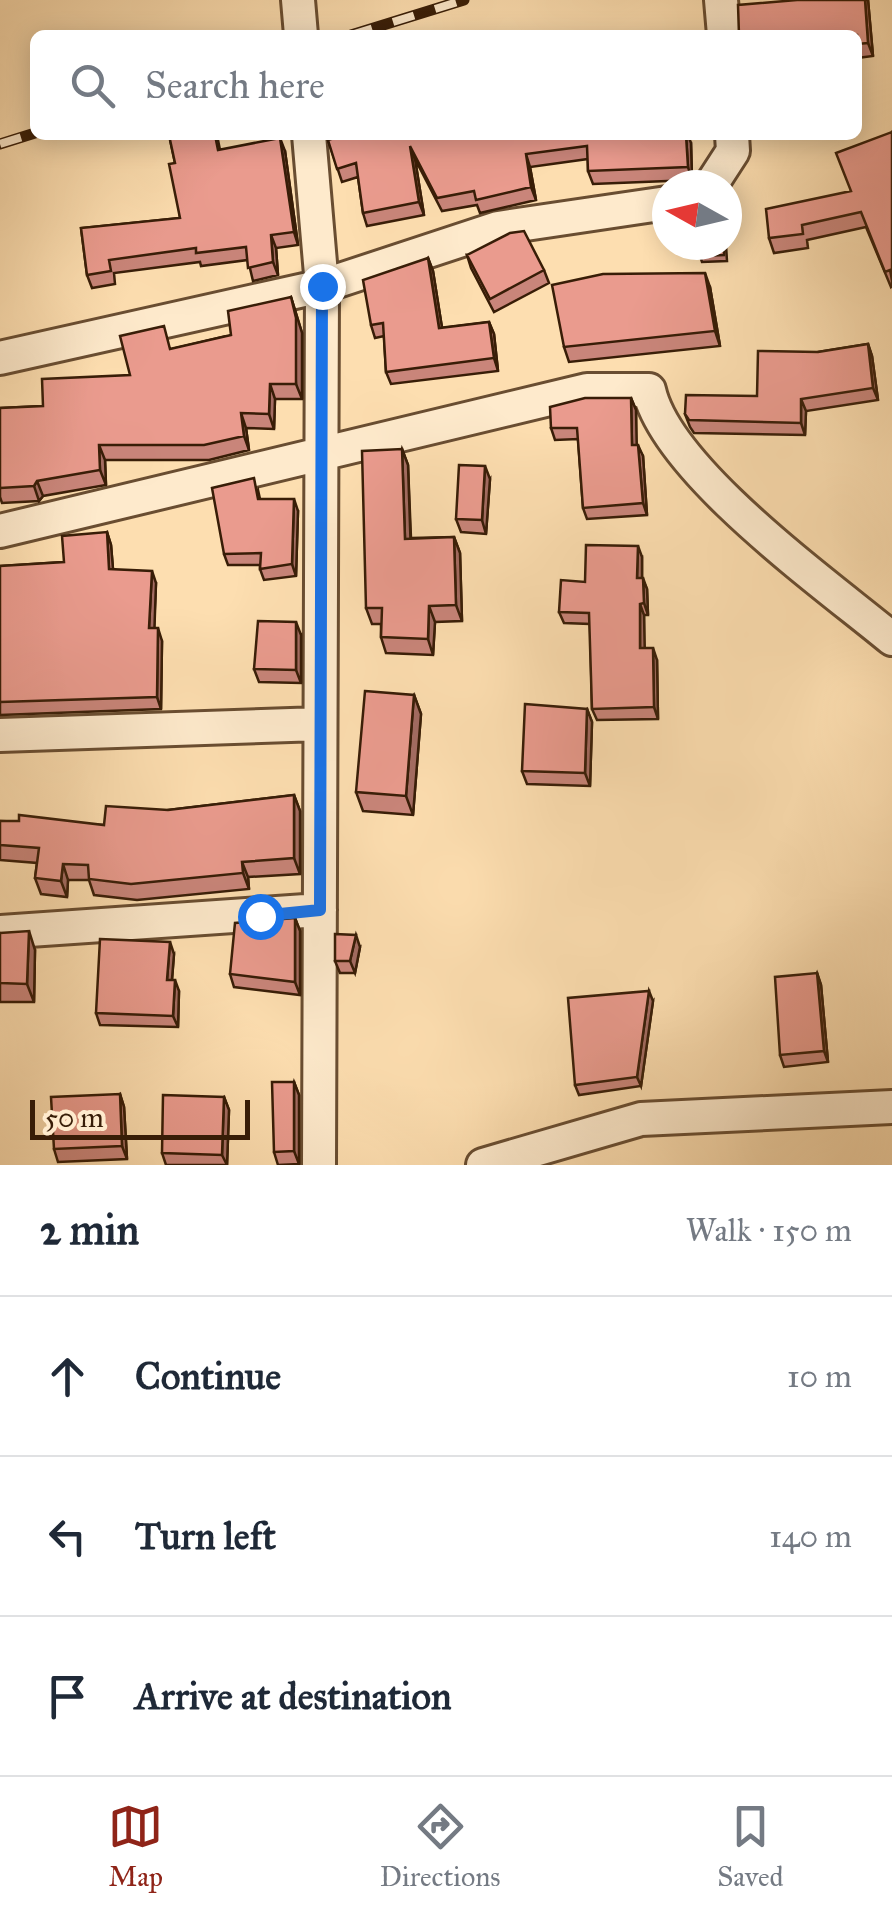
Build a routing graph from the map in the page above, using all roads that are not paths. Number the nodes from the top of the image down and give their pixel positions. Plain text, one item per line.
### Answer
1 (298, 0) edge
2 (721, 0) edge
3 (300, 30) edge
4 (724, 30) edge
5 (309, 140) edge
6 (733, 140) edge
7 (722, 170) edge
8 (652, 205) edge
9 (322, 286) junction
10 (0, 358) edge
11 (321, 455) junction
12 (0, 531) edge
13 (892, 639) edge
14 (320, 724) junction
15 (0, 735) edge
16 (320, 910) junction
17 (0, 932) edge
18 (892, 1108) edge
19 (319, 1165) edge
20 (484, 1165) edge

1 - 3 street
2 - 4 street
5 - 9 street
6 - 7 street
8 - 9 street
9 - 10 street
9 - 11 street
11 - 12 street
11 - 13 street
11 - 14 street
14 - 15 street
14 - 16 street
16 - 17 street
16 - 19 street
18 - 20 street

